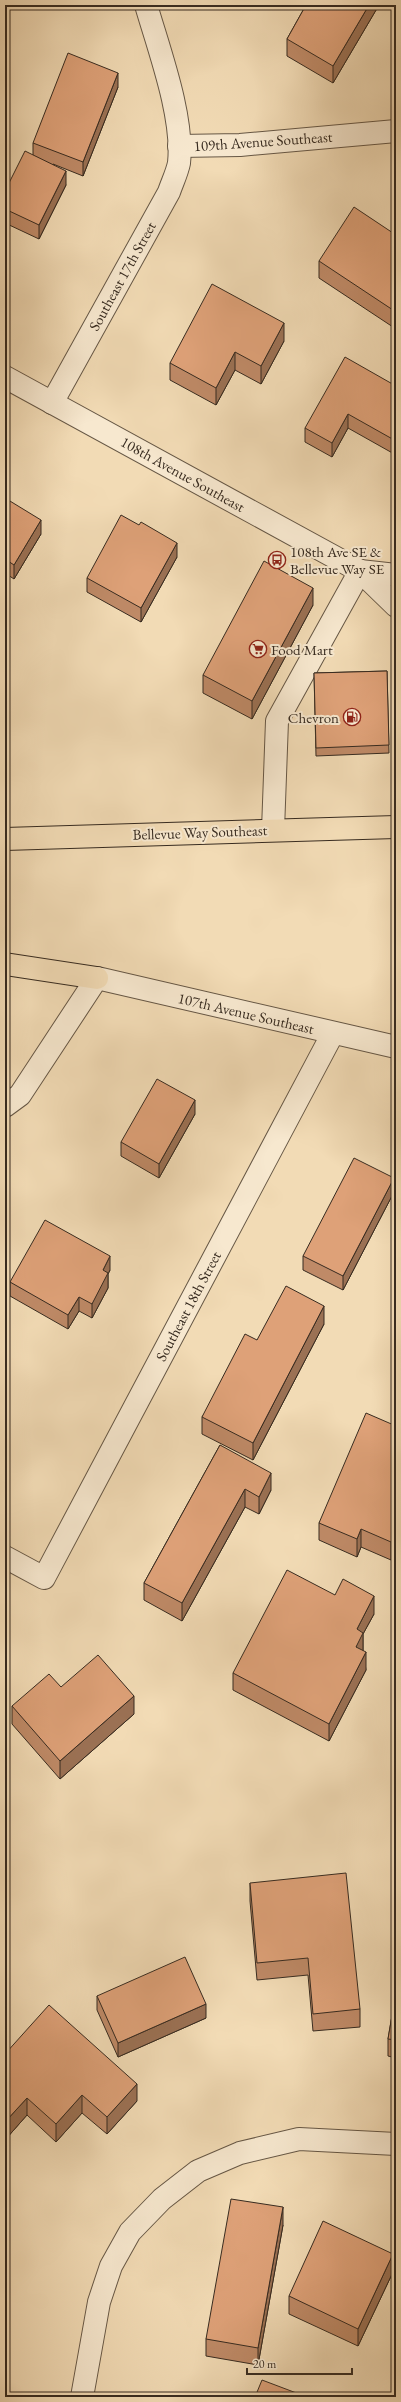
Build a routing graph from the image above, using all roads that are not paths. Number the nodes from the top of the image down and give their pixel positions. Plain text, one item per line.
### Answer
1 (146, 5) edge
2 (396, 131) edge
3 (179, 146) junction
4 (5, 377) edge
5 (52, 402) junction
6 (360, 571) junction
7 (396, 575) edge
8 (396, 606) edge
9 (396, 827) edge
10 (273, 830) junction
11 (5, 839) edge
12 (5, 964) edge
13 (97, 978) junction
14 (333, 1033) junction
15 (396, 1047) edge
16 (5, 1106) edge
17 (5, 1557) edge
18 (396, 2144) edge
19 (82, 2397) edge

1 - 3 street, 109th Avenue Southeast
2 - 3 street, 109th Avenue Southeast
3 - 5 street, Southeast 17th Street
4 - 5 street, 108th Avenue Southeast
5 - 6 street, 108th Avenue Southeast
6 - 7 street, 108th Avenue Southeast
6 - 8 street, 108th Avenue Southeast
6 - 10 street
9 - 10 main road, Bellevue Way Southeast
10 - 11 main road, Bellevue Way Southeast
12 - 13 main road
13 - 14 street, 107th Avenue Southeast
13 - 16 street
14 - 15 street, 107th Avenue Southeast
14 - 17 street, Southeast 18th Street
18 - 19 street

